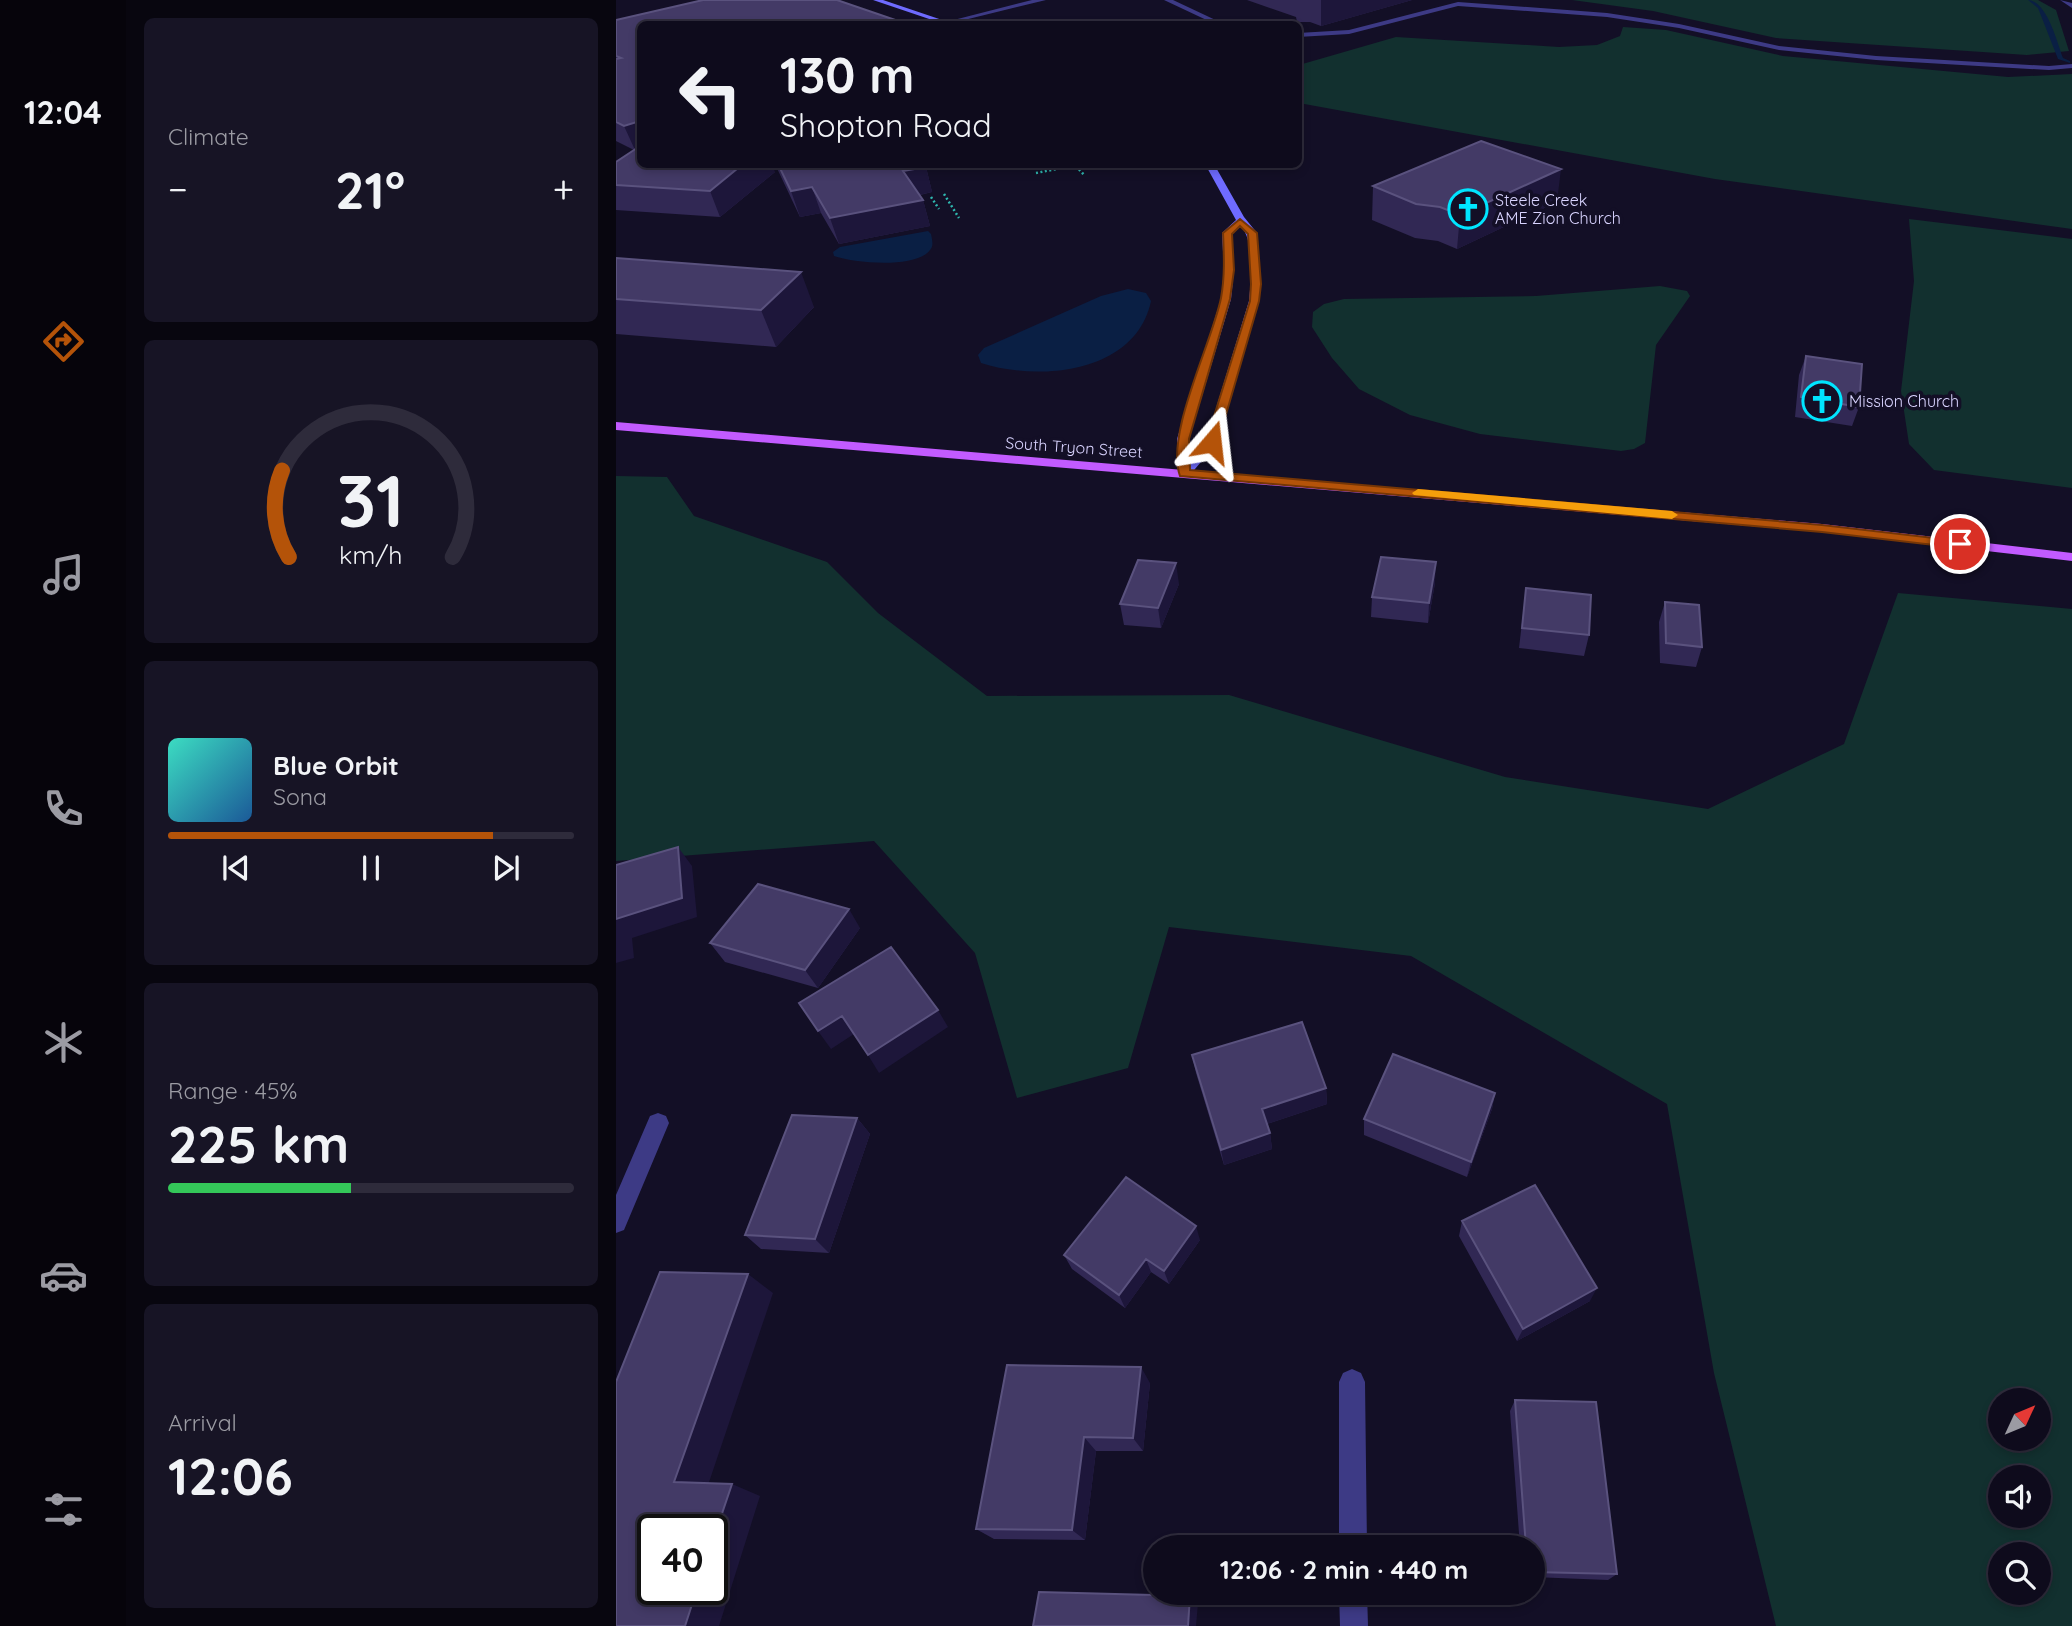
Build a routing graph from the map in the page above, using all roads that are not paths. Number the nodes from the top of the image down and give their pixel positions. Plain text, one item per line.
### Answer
1 (876, 0) edge
2 (1043, 0) edge
3 (1167, 0) edge
4 (2063, 0) edge
5 (1026, 5) junction
6 (2072, 6) edge
7 (939, 21) edge
8 (958, 21) edge
9 (985, 21) edge
10 (1213, 21) edge
11 (1302, 35) edge
12 (2072, 66) edge
13 (1212, 168) edge
14 (1240, 222) junction
15 (616, 426) edge
16 (1184, 473) junction
17 (2072, 557) edge
18 (658, 1123) dead end
19 (616, 1222) edge
20 (1352, 1382) dead end
21 (1353, 1535) edge
22 (1353, 1605) edge
23 (1354, 1626) edge

1 - 7 street
2 - 5 street
3 - 10 street
4 - 6 street
5 - 8 street
5 - 9 street
11 - 12 street
13 - 14 street
14 - 16 street
14 - 16 street
15 - 16 main road, South Tryon Street
16 - 17 main road, South Tryon Street
18 - 19 street
20 - 21 street
22 - 23 street

